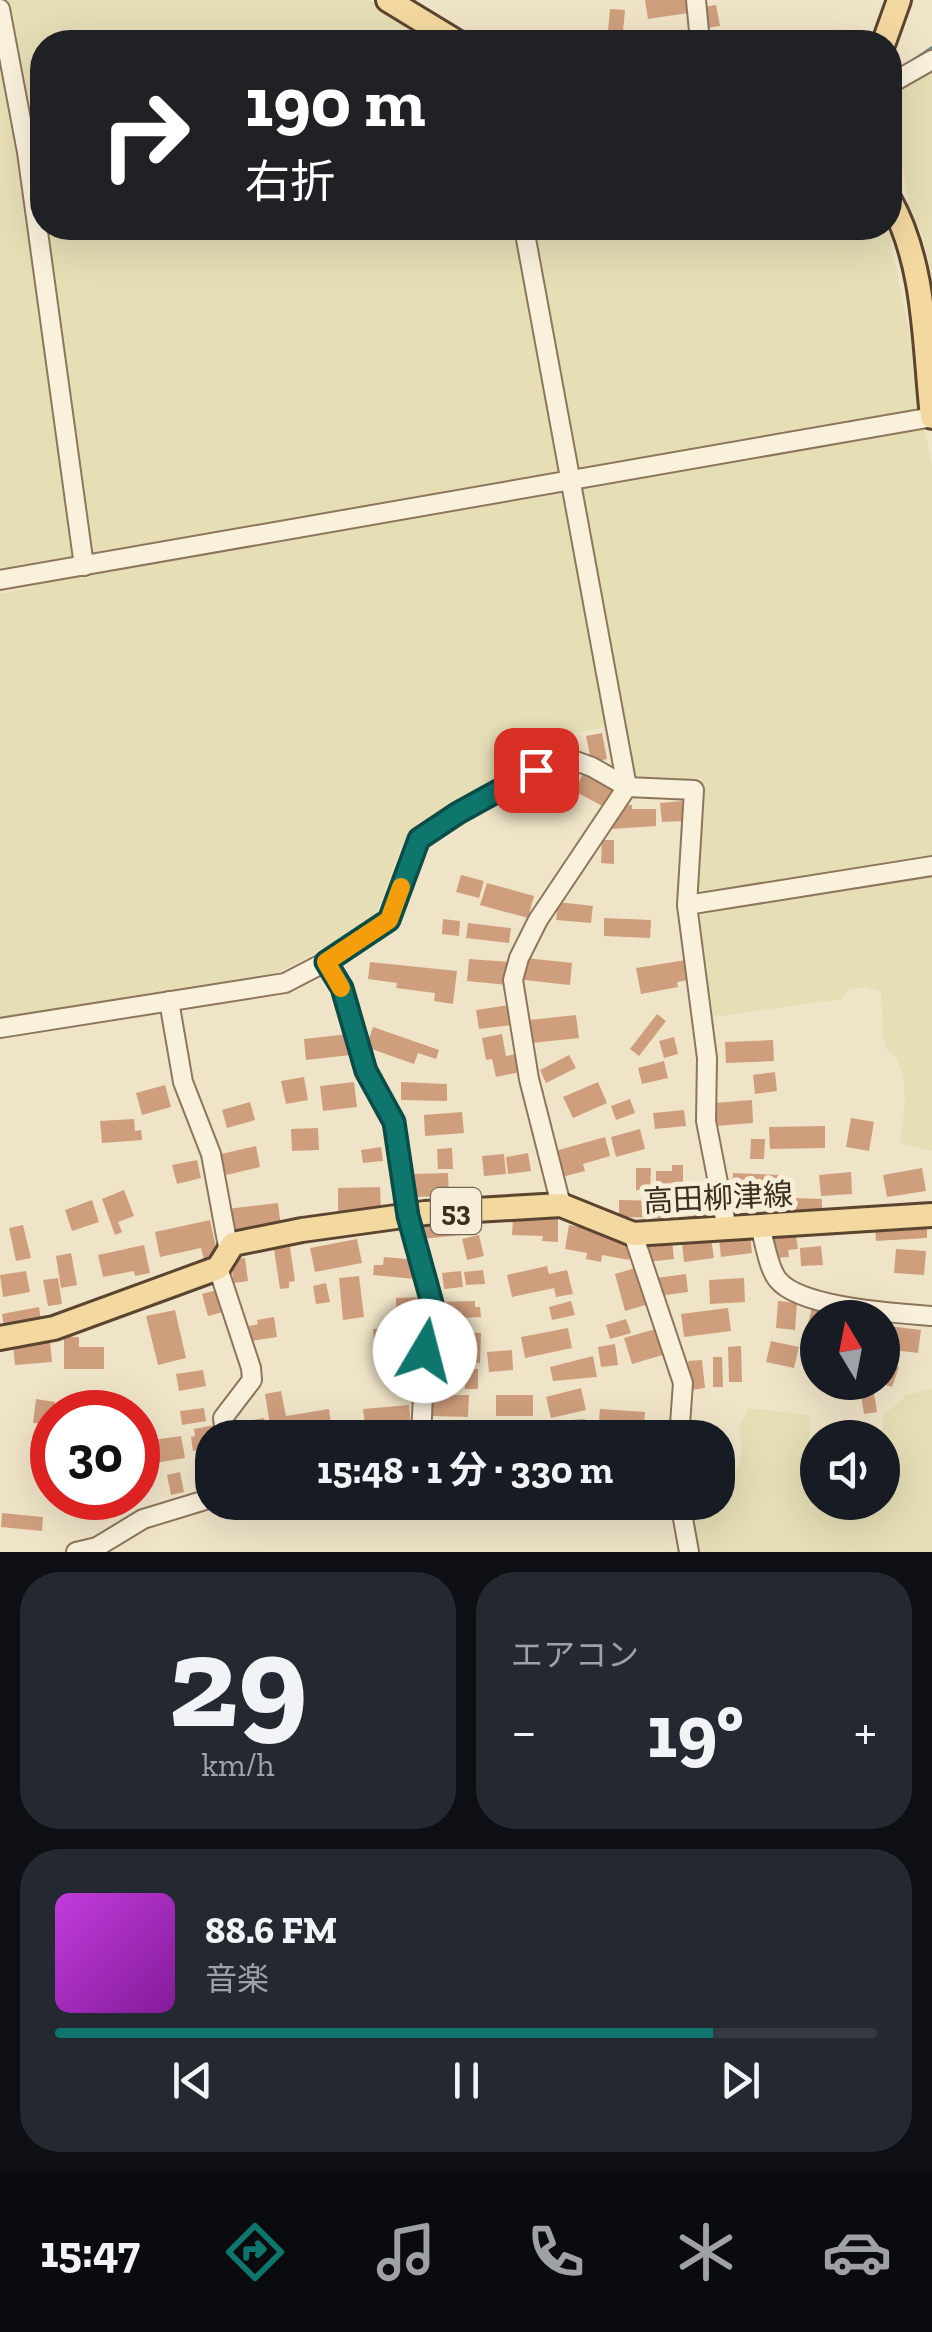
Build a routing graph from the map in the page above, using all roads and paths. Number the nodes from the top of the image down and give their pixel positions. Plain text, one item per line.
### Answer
1 (388, 0) edge
2 (696, 0) edge
3 (899, 0) edge
4 (0, 9) edge
5 (437, 30) edge
6 (699, 30) edge
7 (888, 30) edge
8 (932, 60) edge
9 (902, 77) edge
10 (30, 137) edge
11 (902, 224) edge
12 (44, 240) edge
13 (526, 240) edge
14 (932, 417) edge
15 (568, 478) junction
16 (84, 566) junction
17 (0, 580) edge
18 (627, 787) junction
19 (932, 866) edge
20 (686, 905) junction
21 (326, 962) junction
22 (169, 1001) junction
23 (0, 1028) edge
24 (561, 1205) junction
25 (932, 1215) edge
26 (408, 1216) junction
27 (760, 1227) junction
28 (728, 1229) junction
29 (634, 1234) junction
30 (223, 1260) junction
31 (932, 1316) edge
32 (0, 1338) edge
33 (223, 1420) edge
34 (422, 1420) edge
35 (680, 1420) edge
36 (195, 1503) edge
37 (683, 1520) edge
38 (76, 1552) edge
39 (689, 1552) edge

1 - 5 main road
2 - 6 street
3 - 7 main road
4 - 10 street
8 - 9 street
11 - 14 main road
12 - 16 street
13 - 15 street
14 - 15 street
15 - 16 street
15 - 18 street
16 - 17 street
18 - 20 street
18 - 21 street
18 - 24 street
19 - 20 street
20 - 28 street
21 - 22 street
21 - 26 street
22 - 23 street
22 - 30 street
24 - 26 main road, 高田柳津線 / 53
24 - 29 main road, 高田柳津線 / 53
25 - 27 main road, 高田柳津線 / 53
26 - 30 main road, 高田柳津線 / 53
26 - 34 street
27 - 28 main road, 高田柳津線 / 53
27 - 31 street
28 - 29 main road, 高田柳津線 / 53
29 - 35 street
30 - 32 main road, 高田柳津線 / 53
30 - 33 street
36 - 38 street
37 - 39 street

